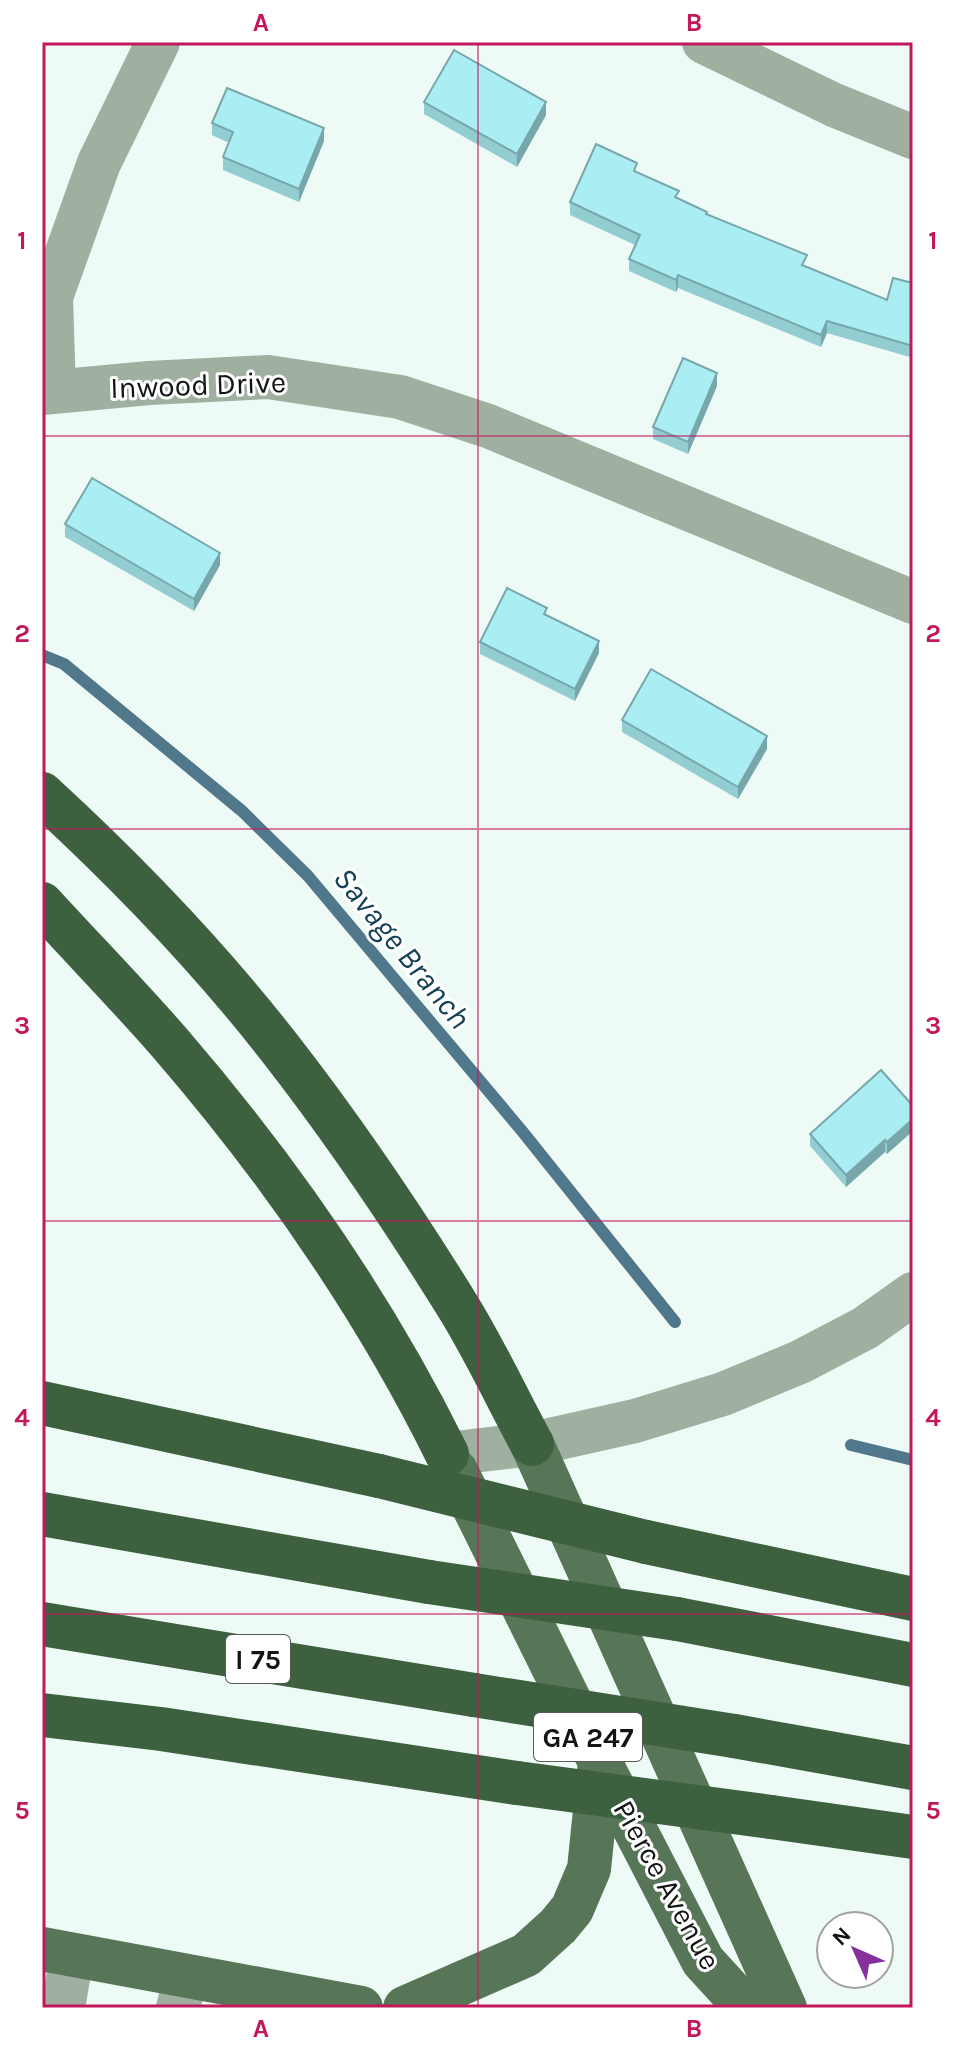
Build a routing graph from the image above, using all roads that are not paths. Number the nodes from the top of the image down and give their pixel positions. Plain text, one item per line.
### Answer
1 (158, 42) edge
2 (704, 42) edge
3 (913, 137) edge
4 (48, 392) edge
5 (913, 602) edge
6 (42, 794) edge
7 (42, 904) edge
8 (913, 1294) edge
9 (42, 1403) edge
10 (532, 1444) junction
11 (447, 1454) junction
12 (42, 1514) edge
13 (913, 1599) edge
14 (42, 1624) edge
15 (913, 1665) edge
16 (42, 1715) edge
17 (600, 1762) junction
18 (913, 1768) edge
19 (913, 1837) edge
20 (57, 1952) edge
21 (182, 1992) edge
22 (63, 2008) edge
23 (361, 2008) edge
24 (405, 2008) edge
25 (746, 2008) edge
26 (785, 2008) edge

1 - 4 street, Inwood Drive
2 - 3 street
4 - 5 street, Inwood Drive
6 - 10 highway
7 - 11 highway
8 - 10 street
9 - 13 highway, bridge
10 - 11 street
10 - 26 main road, Pierce Avenue / GA 247
11 - 17 main road, Pierce Avenue / GA 247
12 - 15 highway, bridge
14 - 18 highway, I 75, bridge
16 - 19 highway, bridge
17 - 24 main road
17 - 25 main road, Pierce Avenue / GA 247
20 - 21 main road
20 - 22 street
21 - 23 main road

